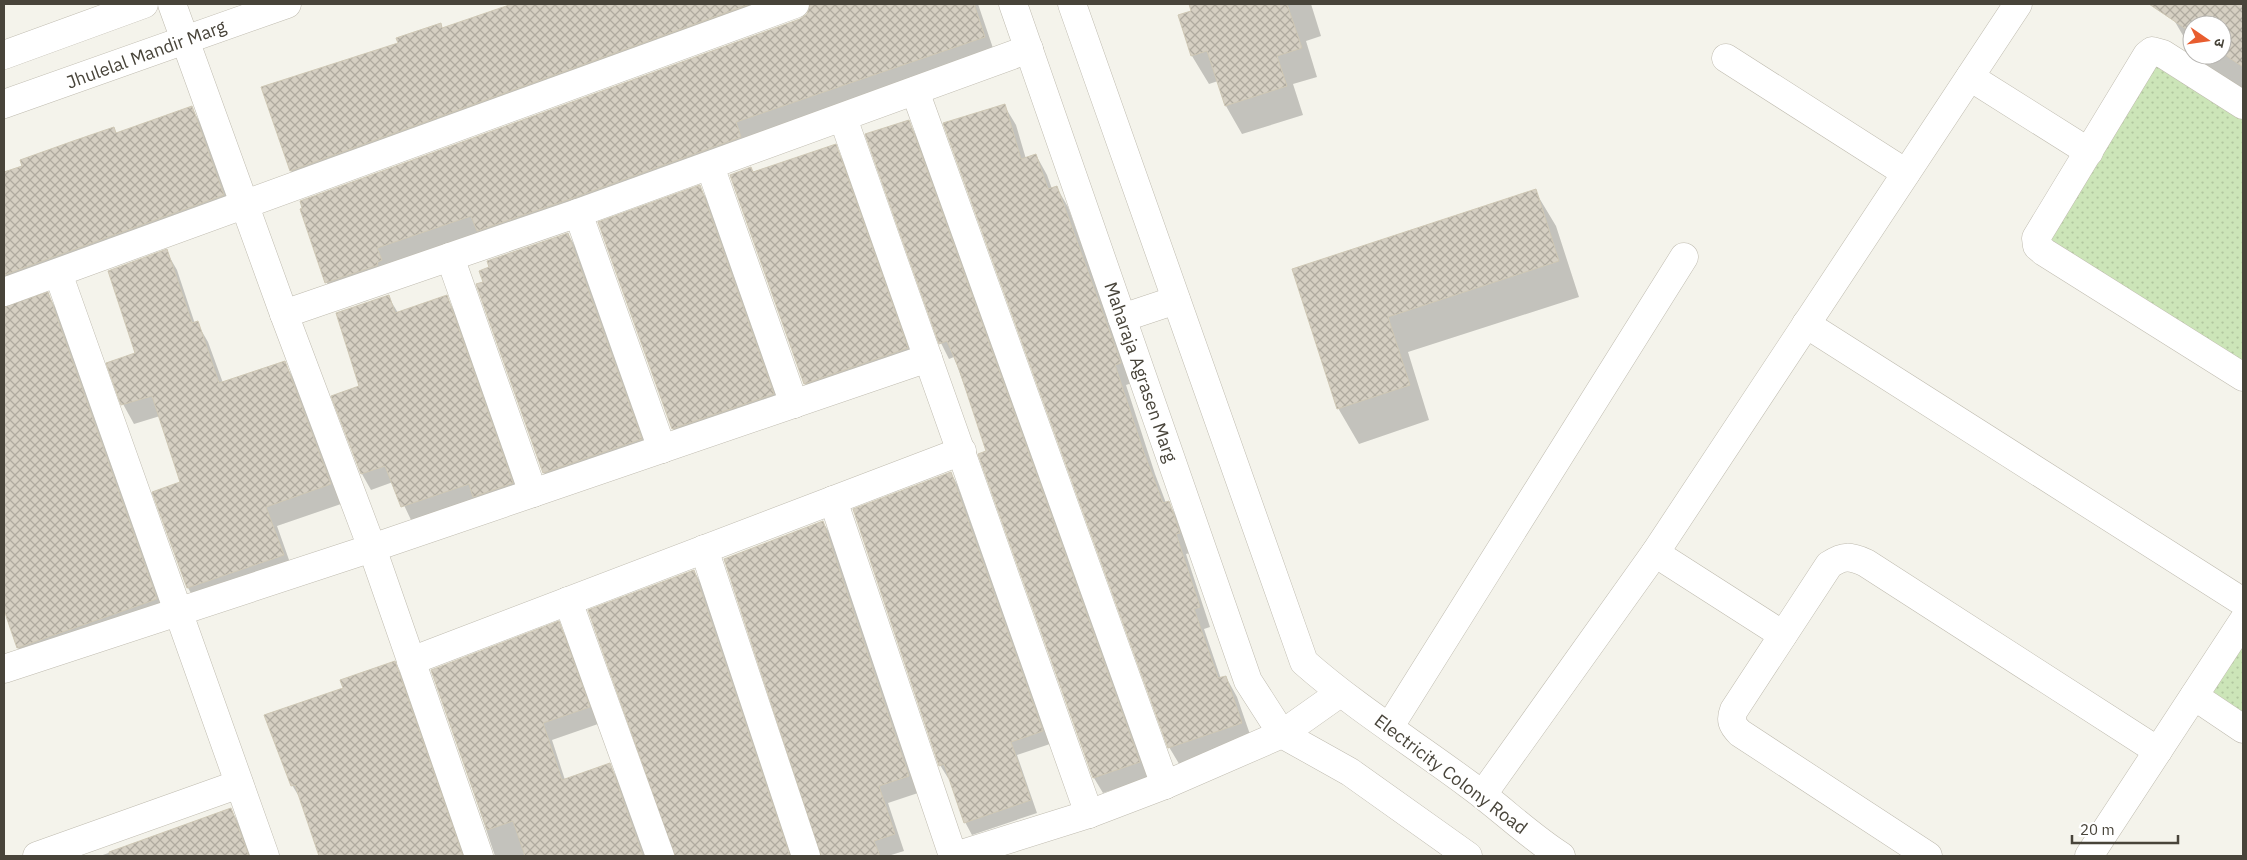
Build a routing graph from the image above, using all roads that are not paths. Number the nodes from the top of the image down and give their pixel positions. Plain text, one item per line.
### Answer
1 (144, 4) edge
2 (172, 4) edge
3 (287, 4) edge
4 (795, 4) edge
5 (1013, 4) edge
6 (1072, 4) edge
7 (2018, 4) edge
8 (185, 40) junction
9 (1029, 49) junction
10 (4, 55) edge
11 (1726, 58) dead end
12 (1970, 77) junction
13 (915, 90) junction
14 (4, 104) edge
15 (2243, 105) edge
16 (843, 118) junction
17 (2089, 152) junction
18 (710, 166) junction
19 (1906, 173) junction
20 (244, 205) junction
21 (578, 213) junction
22 (1684, 257) dead end
23 (450, 258) junction
24 (58, 273) junction
25 (4, 292) edge
26 (1176, 300) junction
27 (284, 314) junction
28 (1122, 318) junction
29 (1806, 324) junction
30 (928, 358) junction
31 (2243, 377) edge
32 (794, 404) junction
33 (662, 449) junction
34 (962, 451) junction
35 (532, 493) junction
36 (833, 500) junction
37 (372, 548) junction
38 (704, 549) junction
39 (1655, 553) junction
40 (568, 601) junction
41 (2243, 602) edge
42 (179, 612) junction
43 (2243, 621) edge
44 (1783, 635) junction
45 (411, 661) junction
46 (5, 666) edge
47 (1340, 693) junction
48 (2194, 696) junction
49 (1390, 726) junction
50 (2243, 729) edge
51 (1282, 734) junction
52 (2158, 751) junction
53 (240, 784) junction
54 (1165, 785) junction
55 (1483, 794) junction
56 (1089, 814) junction
57 (68, 851) edge
58 (1556, 855) edge
59 (2092, 855) edge
60 (37, 856) edge
61 (265, 856) edge
62 (479, 856) edge
63 (660, 856) edge
64 (806, 856) edge
65 (954, 856) edge
66 (1468, 856) edge
67 (1928, 856) edge

1 - 10 street
2 - 8 street
3 - 8 street, Jhulelal Mandir Marg
4 - 20 street
5 - 9 street, Maharaja Agrasen Marg
6 - 26 street
7 - 12 street
8 - 14 street, Jhulelal Mandir Marg
8 - 20 street
9 - 13 street
9 - 28 street, Maharaja Agrasen Marg
11 - 19 street
12 - 17 street
12 - 19 street
13 - 16 street
13 - 54 street
15 - 17 street
16 - 18 street
16 - 30 street
17 - 31 street
18 - 21 street
18 - 32 street
19 - 29 street
20 - 24 street
20 - 27 street
21 - 23 street
21 - 33 street
22 - 49 street
23 - 27 street
23 - 35 street
24 - 25 street
24 - 42 street
26 - 28 street
26 - 47 street
27 - 37 street
28 - 51 street, Maharaja Agrasen Marg
29 - 39 street
29 - 41 street
30 - 32 street
30 - 34 street
32 - 33 street
33 - 35 street
34 - 36 street
34 - 56 street
35 - 37 street
36 - 38 street
36 - 65 street
37 - 42 street
37 - 45 street
38 - 40 street
38 - 64 street
39 - 44 street
39 - 55 street
40 - 45 street
40 - 63 street
42 - 46 street
42 - 53 street
43 - 48 street
44 - 52 street
44 - 67 street
45 - 62 street
47 - 49 street, Electricity Colony Road
47 - 51 street
48 - 50 street
48 - 52 street
49 - 55 street, Electricity Colony Road
51 - 54 street
51 - 66 street
52 - 59 street
53 - 57 street
53 - 61 street
54 - 56 street
55 - 58 street, Electricity Colony Road
56 - 65 street
57 - 60 street

